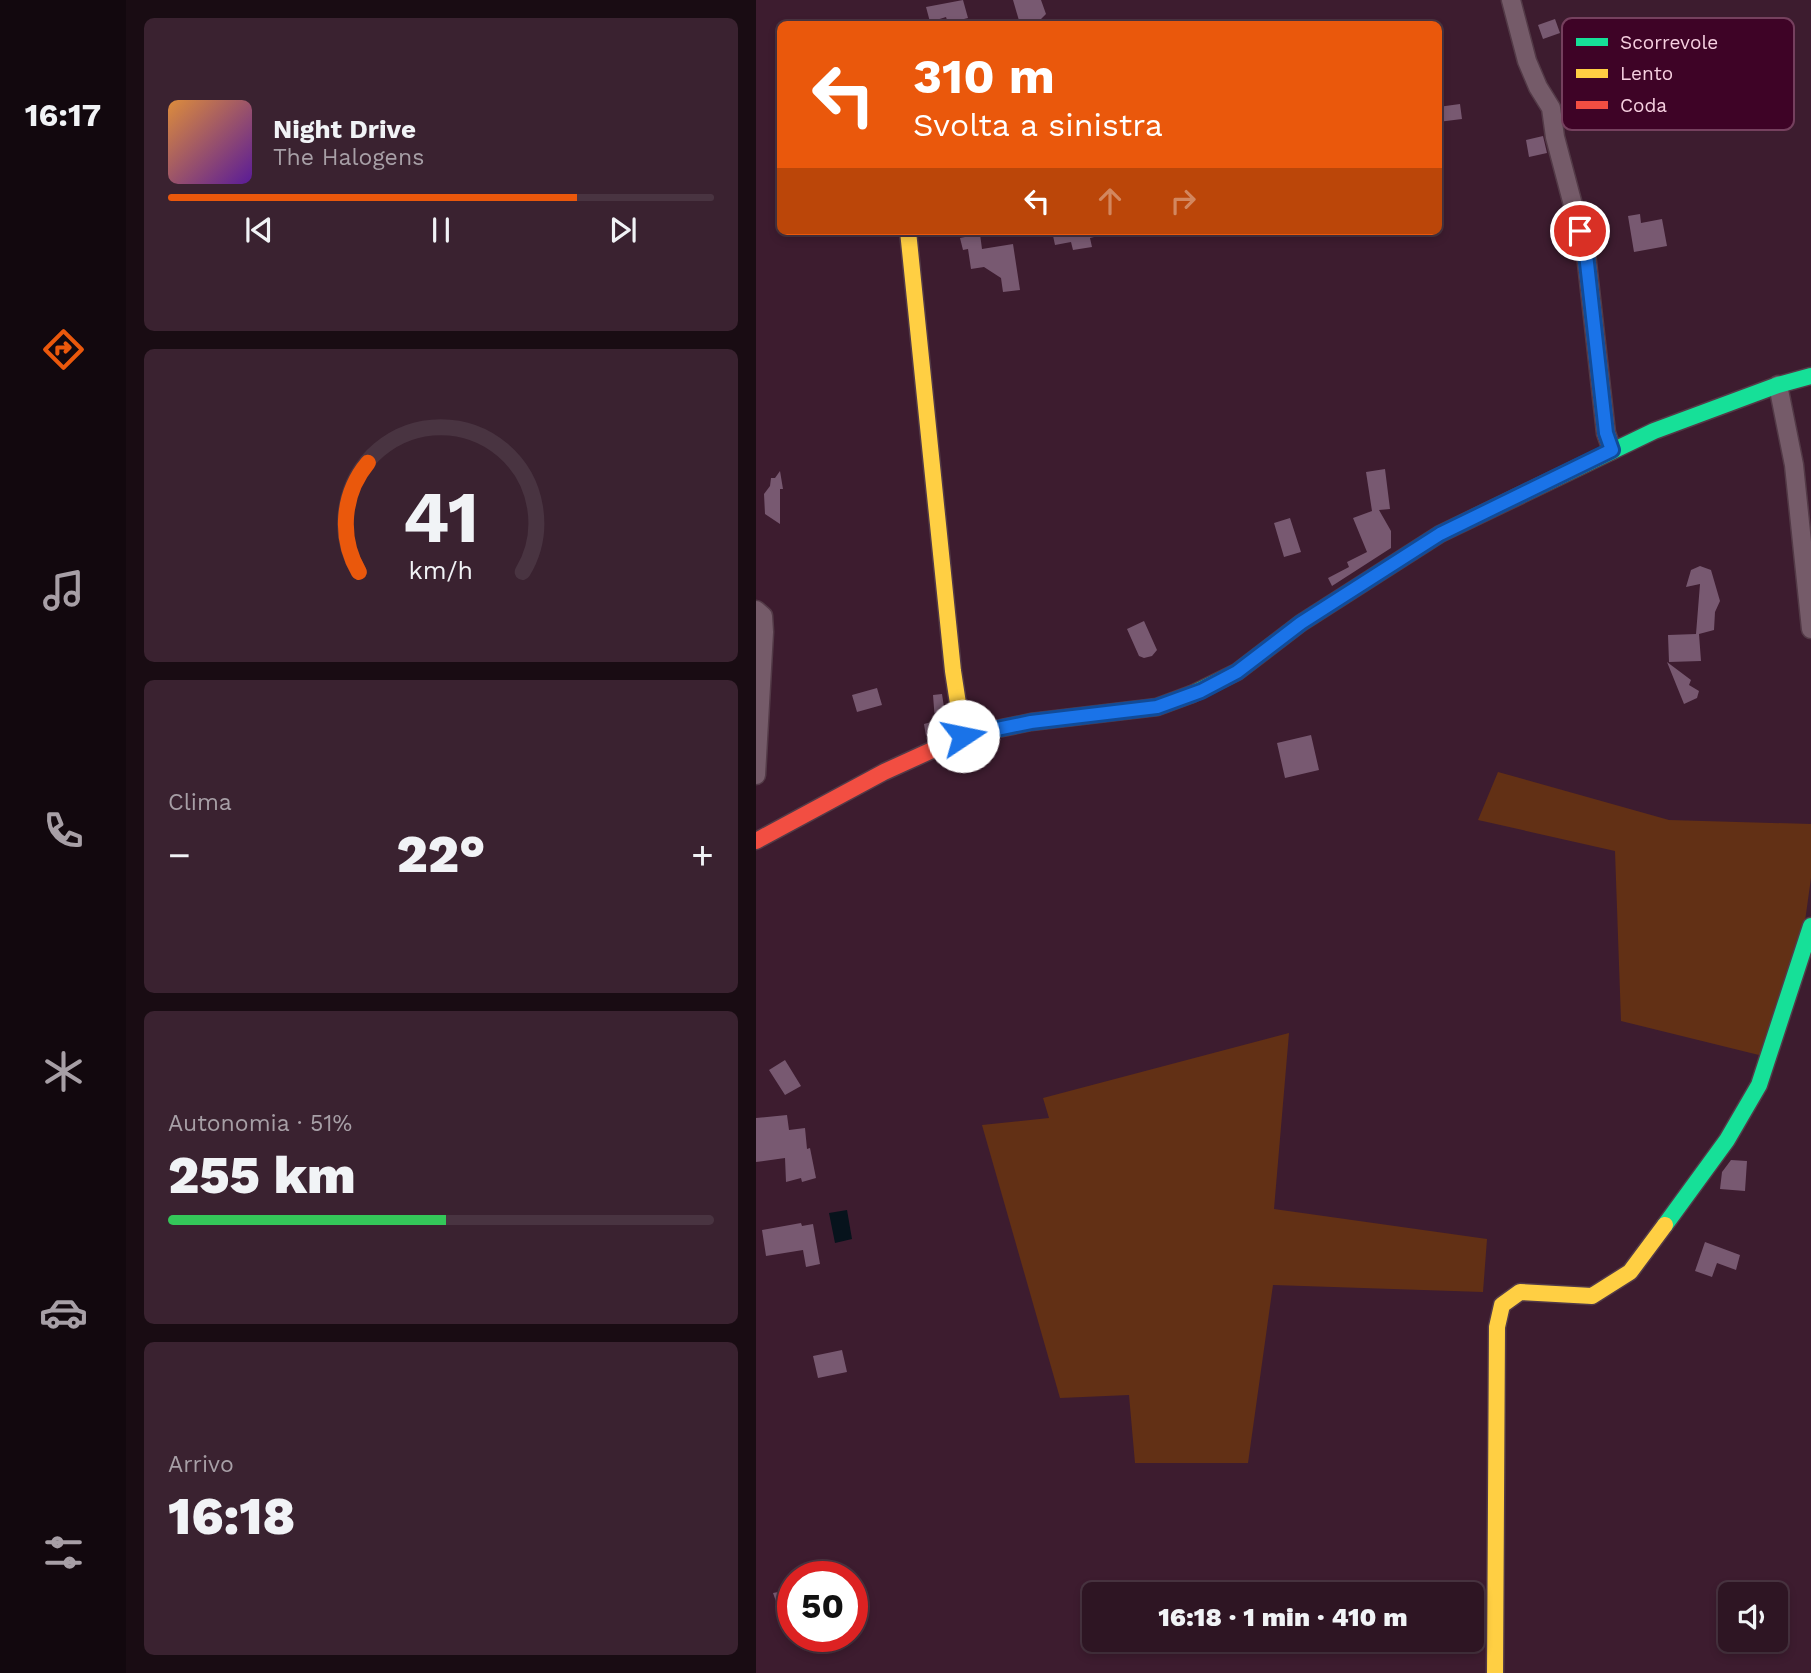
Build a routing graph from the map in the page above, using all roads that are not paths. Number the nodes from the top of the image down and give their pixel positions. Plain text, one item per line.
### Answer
1 (1511, 0) edge
2 (908, 235) edge
3 (1811, 376) edge
4 (1778, 385) junction
5 (1612, 450) junction
6 (756, 610) edge
7 (1811, 629) edge
8 (963, 736) junction
9 (756, 775) edge
10 (756, 840) edge
11 (1811, 926) edge
12 (1495, 1673) edge

1 - 5 street
2 - 8 street
3 - 4 street
4 - 5 street
4 - 7 street
5 - 8 street
6 - 9 street
8 - 10 street
11 - 12 street

